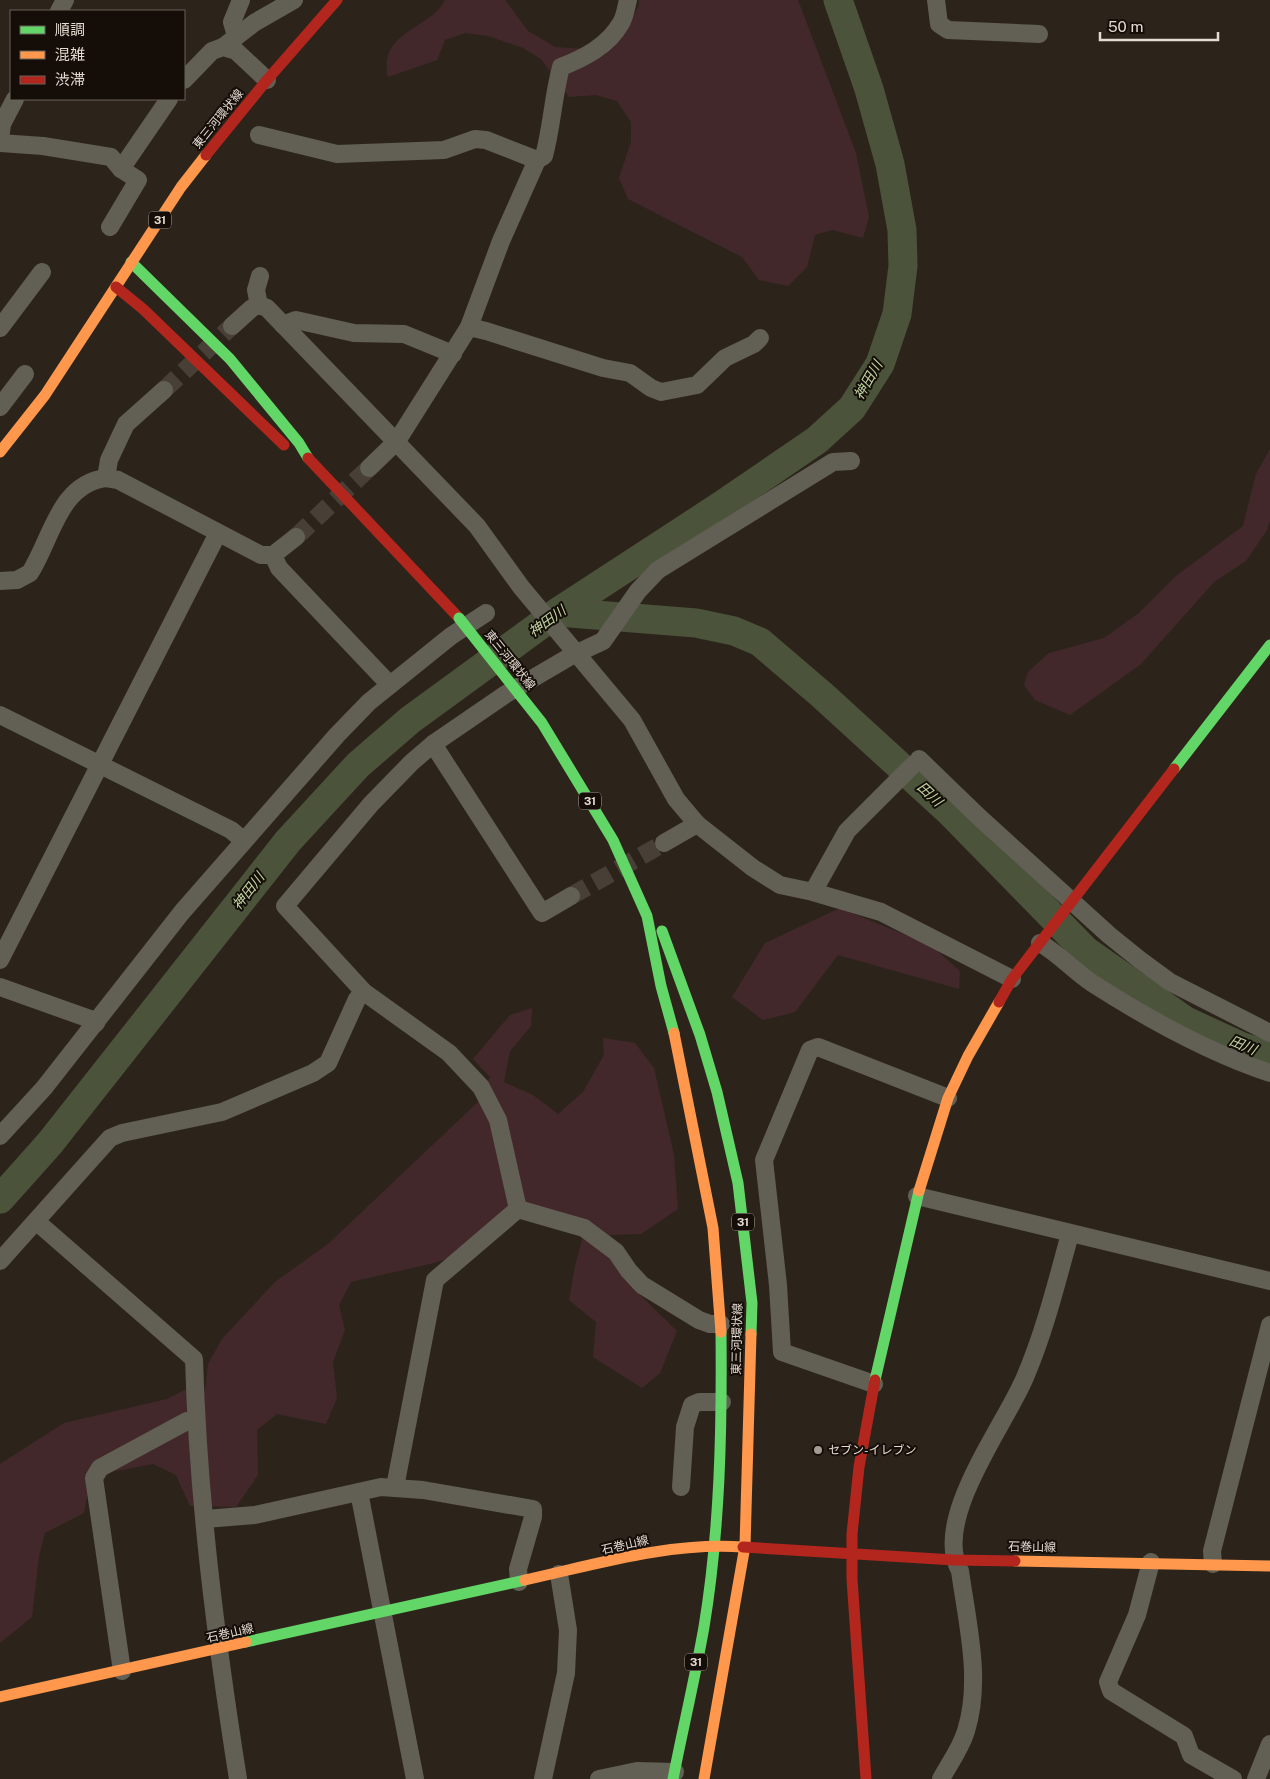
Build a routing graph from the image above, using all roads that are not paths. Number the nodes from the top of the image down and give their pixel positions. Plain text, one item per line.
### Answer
1 (241, 0) edge
2 (294, 0) edge
3 (337, 0) edge
4 (628, 0) edge
5 (936, 0) edge
6 (1039, 34) dead end
7 (230, 41) junction
8 (185, 79) edge
9 (267, 80) junction
10 (14, 100) edge
11 (167, 100) edge
12 (259, 135) dead end
13 (0, 142) edge
14 (537, 160) junction
15 (121, 169) junction
16 (110, 227) dead end
17 (132, 262) junction
18 (42, 272) dead end
19 (260, 276) dead end
20 (116, 287) junction
21 (259, 305) junction
22 (1, 324) edge
23 (283, 325) junction
24 (232, 326) tunnel mouth
25 (469, 328) junction
26 (760, 338) dead end
27 (453, 354) junction
28 (25, 374) dead end
29 (164, 390) tunnel mouth
30 (0, 407) edge
31 (397, 442) junction
32 (0, 452) edge
33 (305, 455) junction
34 (851, 461) dead end
35 (369, 468) tunnel mouth
36 (106, 478) junction
37 (218, 533) junction
38 (296, 537) tunnel mouth
39 (273, 555) junction
40 (0, 581) edge
41 (486, 613) dead end
42 (1270, 645) edge
43 (577, 654) junction
44 (390, 685) junction
45 (0, 715) edge
46 (433, 744) junction
47 (100, 764) junction
48 (697, 824) junction
49 (243, 840) junction
50 (664, 843) tunnel mouth
51 (813, 892) junction
52 (571, 896) tunnel mouth
53 (1069, 906) junction
54 (647, 916) junction
55 (1043, 940) junction
56 (0, 960) edge
57 (1012, 979) junction
58 (0, 987) edge
59 (364, 992) junction
60 (96, 1023) junction
61 (1270, 1033) edge
62 (1270, 1074) edge
63 (948, 1098) junction
64 (0, 1136) edge
65 (917, 1196) junction
66 (518, 1209) junction
67 (37, 1222) junction
68 (1070, 1234) junction
69 (0, 1261) edge
70 (1270, 1281) edge
71 (721, 1324) junction
72 (1270, 1325) edge
73 (874, 1384) junction
74 (722, 1402) junction
75 (196, 1421) junction
76 (395, 1487) junction
77 (681, 1487) dead end
78 (359, 1492) junction
79 (205, 1519) junction
80 (714, 1545) junction
81 (745, 1546) junction
82 (852, 1555) junction
83 (954, 1560) junction
84 (1151, 1562) junction
85 (1213, 1564) junction
86 (1270, 1566) edge
87 (559, 1574) junction
88 (519, 1582) junction
89 (383, 1612) junction
90 (217, 1650) junction
91 (122, 1671) junction
92 (0, 1697) edge
93 (1270, 1744) edge
94 (674, 1776) edge
95 (238, 1779) edge
96 (415, 1779) edge
97 (543, 1779) edge
98 (599, 1779) edge
99 (704, 1779) edge
100 (866, 1779) edge
101 (941, 1779) edge
102 (1233, 1779) edge
103 (1256, 1779) edge

1 - 7 street
2 - 7 street
3 - 9 main road, 東三河環状線 / 31
4 - 14 street
5 - 6 street
7 - 8 street
7 - 9 street
9 - 17 main road, 東三河環状線 / 31
10 - 13 street
11 - 15 street
12 - 14 street
13 - 15 street
14 - 25 street
15 - 16 street
17 - 20 main road, 東三河環状線 / 31
17 - 33 main road, 東三河環状線 / 31
18 - 22 street
19 - 21 street
20 - 32 main road, 東三河環状線 / 31
20 - 33 main road, 東三河環状線 / 31
21 - 23 street
21 - 24 street
23 - 27 street
23 - 31 street
25 - 26 street
25 - 27 street
27 - 31 street
28 - 30 street
29 - 36 street
31 - 35 street
31 - 43 street
33 - 54 main road, 東三河環状線 / 31, bridge
34 - 43 street
36 - 37 street
36 - 40 street
37 - 39 street
37 - 47 street
38 - 39 street
39 - 44 street
41 - 44 street
42 - 53 main road
43 - 46 street
43 - 48 street
44 - 49 street
45 - 47 street
46 - 52 street
46 - 59 street
47 - 49 street
47 - 56 street
48 - 50 street
48 - 51 street
49 - 60 street
51 - 53 street
51 - 57 street
53 - 55 main road
53 - 61 street
54 - 71 main road, 東三河環状線 / 31
54 - 81 main road, 東三河環状線 / 31
55 - 57 main road
55 - 62 street
57 - 63 main road
58 - 60 street
59 - 66 street
59 - 67 street
60 - 64 street
63 - 65 main road
63 - 73 street
65 - 68 street
65 - 73 main road
66 - 71 street
66 - 76 street
67 - 69 street
67 - 75 street
68 - 70 street
68 - 83 street
71 - 74 main road, 東三河環状線 / 31
72 - 85 street
73 - 82 main road
74 - 77 street
74 - 80 main road, 東三河環状線 / 31
75 - 79 street
75 - 91 street
76 - 78 street
76 - 88 street
78 - 79 street
78 - 89 street
79 - 90 street
80 - 81 main road, 石巻山線
80 - 87 main road, 石巻山線
80 - 94 main road, 東三河環状線 / 31
81 - 82 main road, 石巻山線
81 - 99 main road, 東三河環状線 / 31
82 - 83 main road, 石巻山線
82 - 100 main road
83 - 84 main road, 石巻山線
83 - 101 street
84 - 85 main road, 石巻山線
84 - 102 street
85 - 86 main road, 石巻山線
87 - 88 main road, 石巻山線
87 - 97 street
88 - 89 main road, 石巻山線
89 - 90 main road, 石巻山線
89 - 96 street
90 - 91 main road, 石巻山線
90 - 95 street
91 - 92 main road, 石巻山線
93 - 103 street
94 - 98 street

